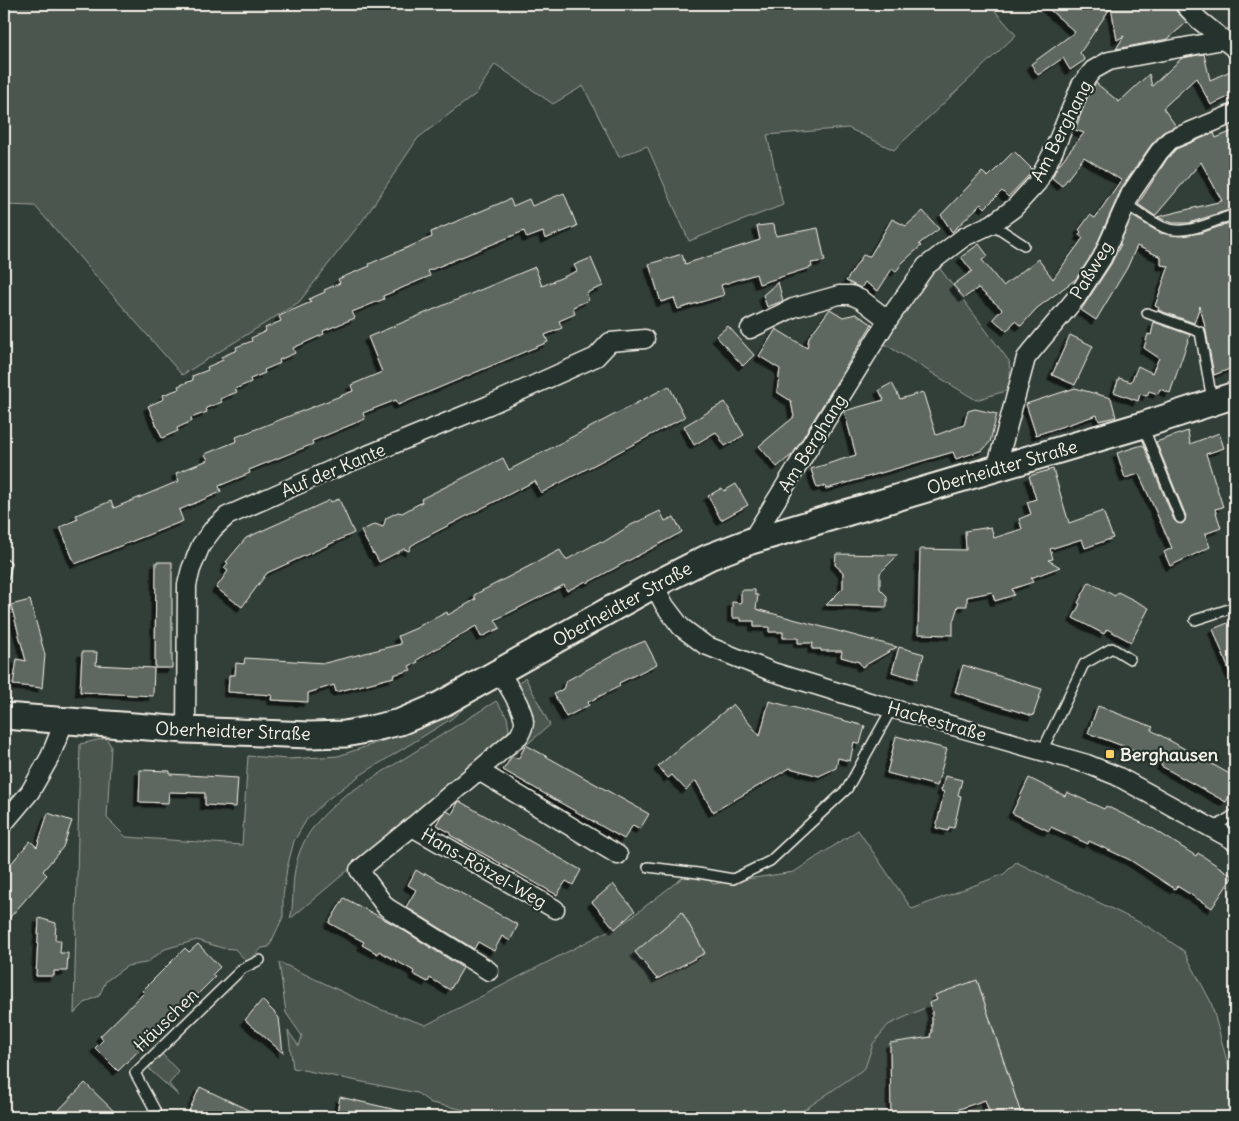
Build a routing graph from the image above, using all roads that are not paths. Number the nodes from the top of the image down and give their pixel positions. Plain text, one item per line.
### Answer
1 (1184, 4) edge
2 (1229, 45) edge
3 (1235, 113) edge
4 (1126, 204) junction
5 (1235, 214) edge
6 (992, 224) junction
7 (1024, 246) dead end
8 (1147, 313) dead end
9 (888, 320) junction
10 (750, 329) dead end
11 (645, 339) dead end
12 (1224, 398) edge
13 (1143, 425) junction
14 (996, 468) junction
15 (1180, 518) dead end
16 (751, 541) junction
17 (6, 564) dead end
18 (4, 576) edge
19 (654, 586) junction
20 (1235, 607) edge
21 (1195, 620) dead end
22 (1130, 659) dead end
23 (500, 672) junction
24 (892, 708) junction
25 (4, 716) edge
26 (64, 722) junction
27 (186, 730) junction
28 (1042, 751) junction
29 (478, 771) junction
30 (1235, 814) edge
31 (4, 823) edge
32 (412, 827) junction
33 (1213, 828) junction
34 (1235, 841) edge
35 (618, 855) dead end
36 (648, 867) dead end
37 (555, 909) dead end
38 (260, 960) dead end
39 (489, 972) dead end
40 (149, 1117) edge

1 - 2 street
2 - 6 street, Am Berghang
3 - 4 street, Paßweg
4 - 5 lane
4 - 14 street, Paßweg
6 - 7 lane
6 - 9 street, Am Berghang
8 - 12 lane
9 - 10 street
9 - 16 street, Am Berghang
11 - 27 street, Auf der Kante
12 - 13 street, Oberheidter Straße
13 - 14 street, Oberheidter Straße
13 - 15 lane
14 - 16 street, Oberheidter Straße
16 - 19 street, Oberheidter Straße
17 - 18 lane
19 - 23 street, Oberheidter Straße
19 - 24 street, Hackestraße
20 - 21 lane
22 - 28 lane
23 - 27 street, Oberheidter Straße
23 - 29 street, Hans-Rötzel-Weg
24 - 28 street, Hackestraße
24 - 36 lane
25 - 26 street, Oberheidter Straße
26 - 27 street, Oberheidter Straße
26 - 31 street
28 - 33 street, Hackestraße
29 - 32 street, Hans-Rötzel-Weg
29 - 35 street
30 - 33 lane
32 - 37 street, Hans-Rötzel-Weg
32 - 39 street, Hans-Rötzel-Weg
33 - 34 street, Hackestraße
38 - 40 lane, Häuschen

